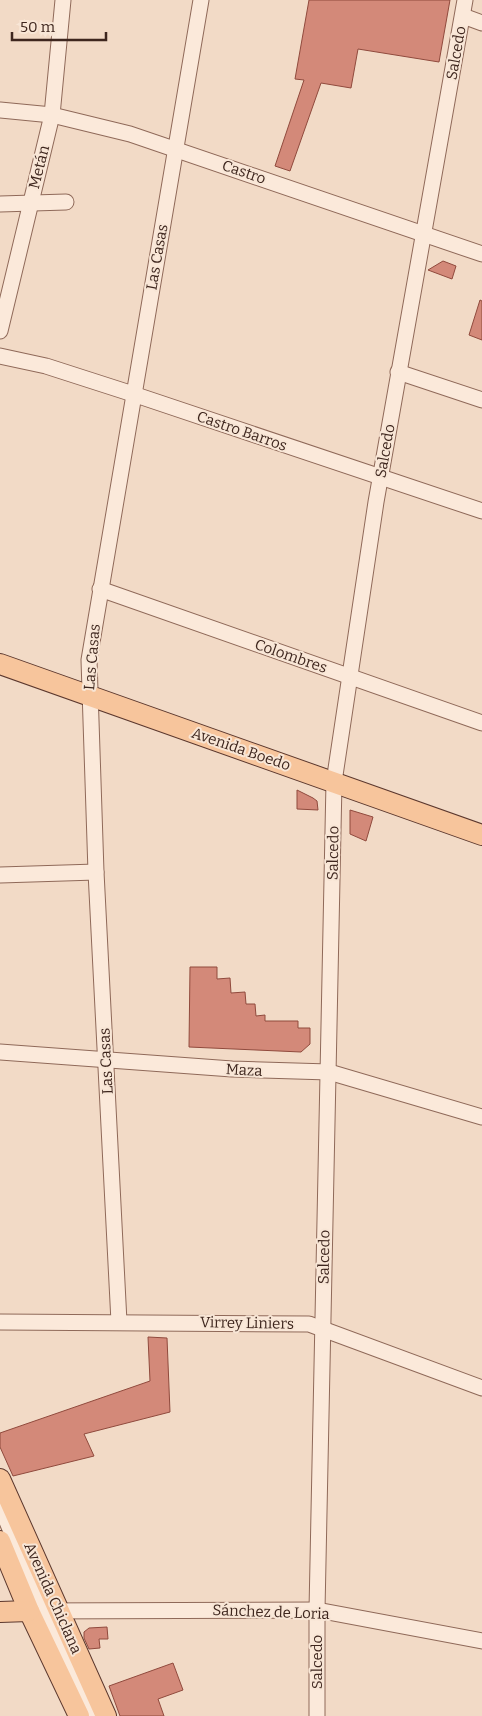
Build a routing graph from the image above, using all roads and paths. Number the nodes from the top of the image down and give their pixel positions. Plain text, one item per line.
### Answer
1 (63, 0) edge
2 (201, 0) edge
3 (465, 0) edge
4 (463, 16) junction
5 (482, 23) edge
6 (0, 110) edge
7 (52, 116) junction
8 (176, 148) junction
9 (30, 202) junction
10 (66, 202) dead end
11 (0, 204) edge
12 (423, 234) junction
13 (482, 254) edge
14 (0, 331) edge
15 (0, 356) edge
16 (398, 372) junction
17 (133, 394) junction
18 (482, 400) edge
19 (381, 478) junction
20 (482, 511) edge
21 (100, 589) junction
22 (0, 664) edge
23 (349, 676) junction
24 (88, 695) junction
25 (482, 723) edge
26 (334, 782) junction
27 (482, 835) edge
28 (96, 872) junction
29 (0, 875) edge
30 (0, 1052) edge
31 (106, 1060) junction
32 (329, 1072) junction
33 (482, 1117) edge
34 (0, 1322) edge
35 (119, 1322) junction
36 (322, 1328) junction
37 (482, 1388) edge
38 (0, 1479) edge
39 (0, 1505) edge
40 (0, 1541) edge
41 (44, 1610) junction
42 (317, 1610) junction
43 (0, 1612) edge
44 (482, 1641) edge
45 (79, 1716) edge
46 (92, 1716) edge
47 (106, 1716) edge
48 (317, 1716) edge

1 - 7 street, Metán
2 - 8 street, Las Casas
3 - 4 street, Salcedo
4 - 5 street
4 - 12 street, Salcedo
6 - 7 street, Castro
7 - 8 street, Castro
7 - 9 street, Metán
8 - 12 street, Castro
8 - 17 street, Las Casas
9 - 10 street
9 - 11 street
9 - 14 street, Metán
12 - 13 street, Castro
12 - 16 street, Salcedo
15 - 17 street, Castro Barros
16 - 18 street
16 - 19 street, Salcedo
17 - 19 street, Castro Barros
17 - 21 street, Las Casas
19 - 20 street, Castro Barros
19 - 23 street, Salcedo
21 - 23 street, Colombres
21 - 24 street, Las Casas
22 - 24 main road, Avenida Boedo
23 - 25 street, Colombres
23 - 26 street, Salcedo
24 - 26 main road, Avenida Boedo
24 - 28 street, Las Casas
26 - 27 main road, Avenida Boedo
26 - 32 street, Salcedo
28 - 29 street
28 - 31 street, Las Casas
30 - 31 street, Maza
31 - 32 street, Maza
31 - 35 street, Las Casas
32 - 33 street, Maza
32 - 36 street, Salcedo
34 - 35 street, Virrey Liniers
35 - 36 street, Virrey Liniers
36 - 37 street, Virrey Liniers
36 - 42 street, Salcedo
38 - 41 main road, Avenida Chiclana
39 - 41 street
40 - 41 main road, Avenida Chiclana
41 - 42 street, Sánchez de Loria
41 - 43 main road
41 - 45 main road, Avenida Chiclana
41 - 46 street
41 - 47 main road, Avenida Chiclana
42 - 44 street, Sánchez de Loria
42 - 48 street, Salcedo

